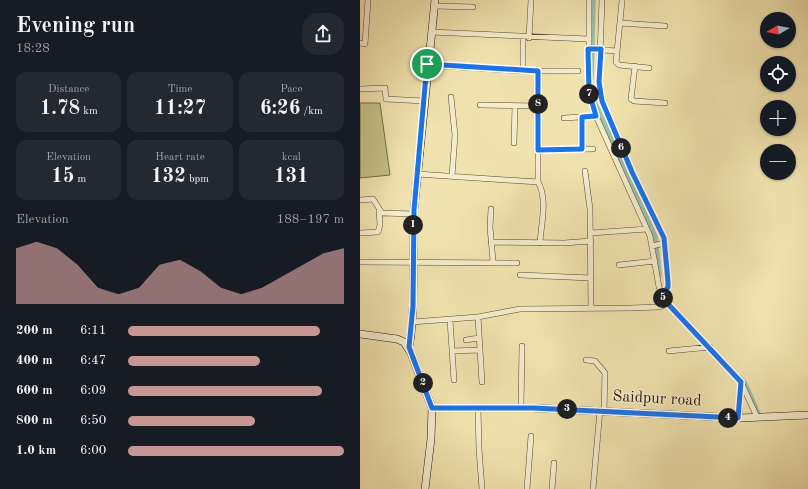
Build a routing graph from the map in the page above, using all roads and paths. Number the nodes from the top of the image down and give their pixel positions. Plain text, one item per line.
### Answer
1 (368, 0) edge
2 (531, 0) edge
3 (589, 0) edge
4 (602, 0) edge
5 (622, 1) dead end
6 (435, 3) edge
7 (473, 7) dead end
8 (620, 23) junction
9 (665, 26) dead end
10 (431, 32) junction
11 (526, 38) junction
12 (588, 39) junction
13 (360, 43) edge
14 (589, 49) junction
15 (599, 49) junction
16 (617, 50) junction
17 (427, 64) junction
18 (635, 66) junction
19 (649, 68) dead end
20 (523, 70) junction
21 (538, 71) junction
22 (578, 71) dead end
23 (360, 89) edge
24 (451, 97) dead end
25 (424, 101) junction
26 (600, 101) junction
27 (592, 103) junction
28 (666, 103) dead end
29 (480, 105) dead end
30 (515, 106) junction
31 (538, 106) junction
32 (596, 116) junction
33 (582, 117) junction
34 (564, 118) dead end
35 (514, 143) dead end
36 (582, 149) junction
37 (593, 149) dead end
38 (538, 150) junction
39 (584, 171) dead end
40 (417, 174) junction
41 (452, 176) junction
42 (538, 182) junction
43 (360, 200) edge
44 (379, 208) junction
45 (491, 210) dead end
46 (414, 214) junction
47 (647, 229) junction
48 (360, 233) edge
49 (590, 233) junction
50 (591, 241) junction
51 (491, 242) junction
52 (540, 243) junction
53 (663, 243) junction
54 (653, 245) junction
55 (492, 261) junction
56 (655, 261) junction
57 (360, 262) edge
58 (413, 262) junction
59 (517, 262) dead end
60 (620, 265) dead end
61 (520, 275) dead end
62 (591, 278) junction
63 (662, 296) junction
64 (668, 304) junction
65 (591, 309) junction
66 (478, 317) junction
67 (450, 320) junction
68 (412, 322) junction
69 (360, 334) edge
70 (479, 338) junction
71 (466, 340) dead end
72 (522, 346) dead end
73 (409, 347) junction
74 (710, 347) junction
75 (480, 350) junction
76 (452, 351) junction
77 (669, 351) dead end
78 (586, 360) dead end
79 (454, 380) dead end
80 (482, 382) dead end
81 (741, 382) junction
82 (521, 407) junction
83 (432, 408) junction
84 (478, 408) junction
85 (602, 410) junction
86 (808, 415) edge
87 (738, 418) junction
88 (757, 418) junction
89 (531, 436) dead end
90 (554, 463) dead end
91 (425, 489) edge
92 (482, 489) edge
93 (527, 489) edge
94 (552, 489) edge
95 (593, 489) edge

1 - 13 street
2 - 11 street
3 - 12 street
4 - 15 street
5 - 8 street
6 - 7 street
6 - 10 main road
8 - 9 street
8 - 16 street
10 - 11 street
10 - 17 main road
11 - 12 street
11 - 20 street
12 - 14 street
14 - 15 street
14 - 27 street
15 - 16 street
15 - 26 street
16 - 18 street
17 - 20 street
17 - 25 main road
18 - 19 street
18 - 28 street
20 - 21 street
21 - 22 street
21 - 31 street
23 - 25 street
24 - 41 street
25 - 40 main road
26 - 27 street
26 - 53 street
27 - 32 street
29 - 30 street
30 - 31 street
30 - 35 street
31 - 38 street
32 - 33 street
32 - 47 street
33 - 34 street
33 - 36 street
36 - 37 street
36 - 38 street
38 - 42 street
39 - 49 street
40 - 41 street
40 - 46 main road
41 - 42 street
42 - 52 street
43 - 44 street
44 - 46 street
44 - 48 street
45 - 51 street
46 - 58 main road
47 - 49 street
47 - 54 street
49 - 50 street
50 - 52 street
50 - 62 street
51 - 52 street
51 - 55 street
53 - 54 street
53 - 63 street
54 - 56 street
55 - 58 street
55 - 59 street
56 - 60 street
56 - 63 street
57 - 58 street
58 - 68 main road
61 - 62 street
62 - 65 street
63 - 64 street
64 - 65 street
64 - 74 street
65 - 66 street
66 - 67 street
66 - 70 street
67 - 68 street
67 - 76 street
68 - 73 main road
69 - 73 main road
70 - 71 street
70 - 75 street
72 - 82 street
73 - 83 main road
74 - 77 street
74 - 81 street
75 - 76 street
75 - 80 street
76 - 79 street
78 - 85 street
81 - 87 street
81 - 88 street
82 - 84 main road, Saidpur road
82 - 85 main road, Saidpur road
83 - 84 main road, Saidpur road
83 - 91 main road
84 - 92 street
85 - 87 main road, Saidpur road
85 - 95 street
86 - 88 main road, Saidpur road
87 - 88 main road, Saidpur road
89 - 93 street
90 - 94 street

